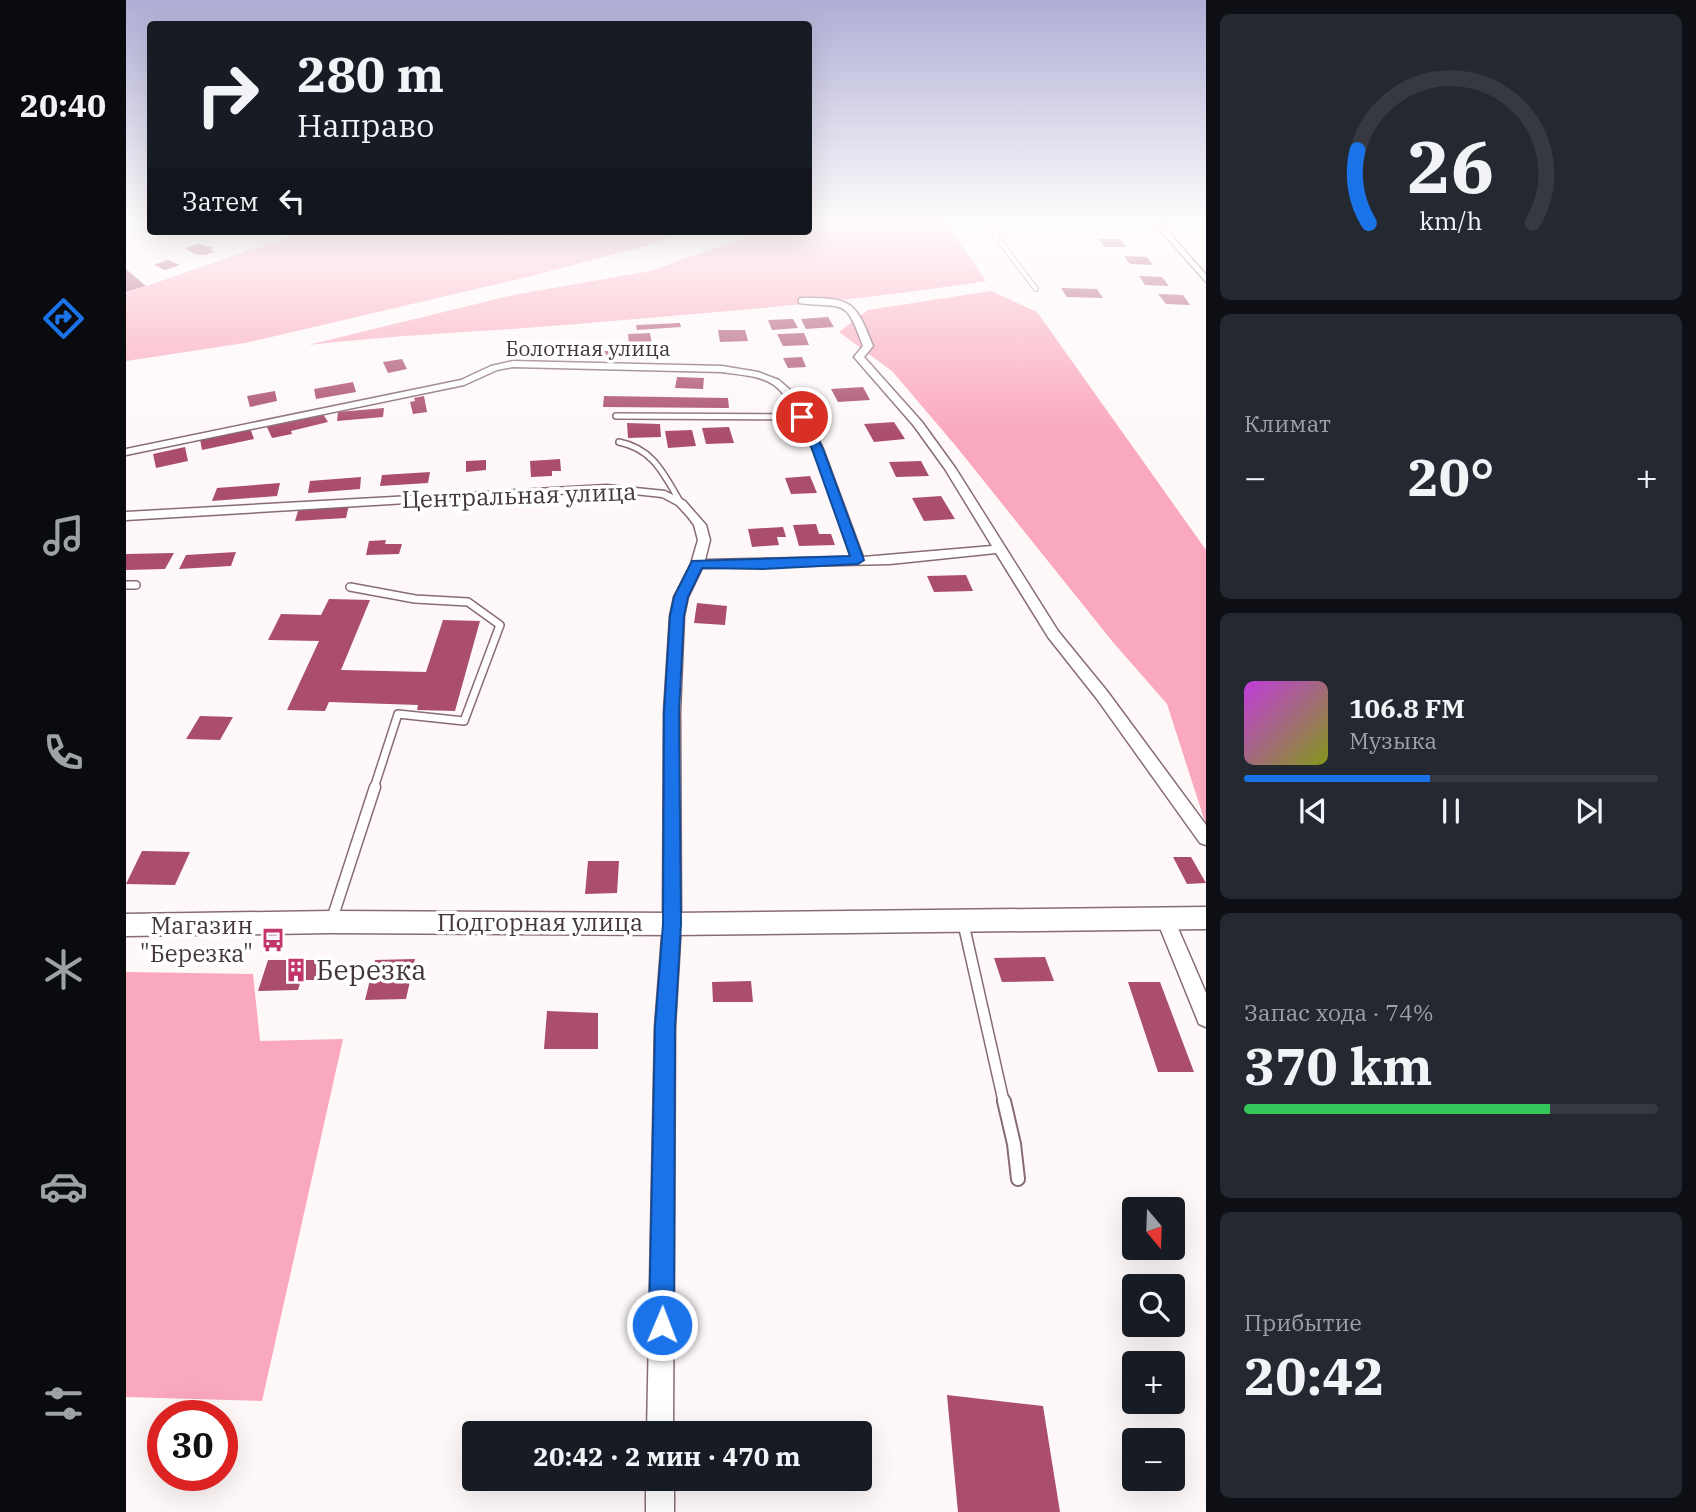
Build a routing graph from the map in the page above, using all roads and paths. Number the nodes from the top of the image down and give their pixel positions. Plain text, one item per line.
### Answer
1 (802, 302) dead end
2 (616, 416) dead end
3 (802, 417) junction
4 (619, 442) dead end
5 (126, 452) edge
6 (681, 503) junction
7 (126, 516) edge
8 (1001, 549) junction
9 (858, 560) junction
10 (697, 564) junction
11 (126, 585) edge
12 (136, 585) dead end
13 (350, 587) dead end
14 (1206, 838) edge
15 (1165, 918) junction
16 (1206, 918) edge
17 (963, 920) junction
18 (331, 922) junction
19 (672, 924) junction
20 (126, 925) edge
21 (1206, 1017) edge
22 (1018, 1179) dead end
23 (660, 1421) edge
24 (660, 1491) edge
25 (660, 1512) edge

1 - 8 street
2 - 3 lane
3 - 5 street, Болотная улица
3 - 9 street, Болотная улица
4 - 6 lane
6 - 7 street, Центральная улица
6 - 10 street
8 - 9 street
8 - 14 street
9 - 10 street
10 - 19 street
11 - 12 lane
13 - 18 lane
15 - 16 street, Подгорная улица
15 - 17 street, Подгорная улица
15 - 21 street
17 - 19 street, Подгорная улица
17 - 22 lane
18 - 19 street, Подгорная улица
18 - 20 street, Подгорная улица
19 - 23 street
24 - 25 street

